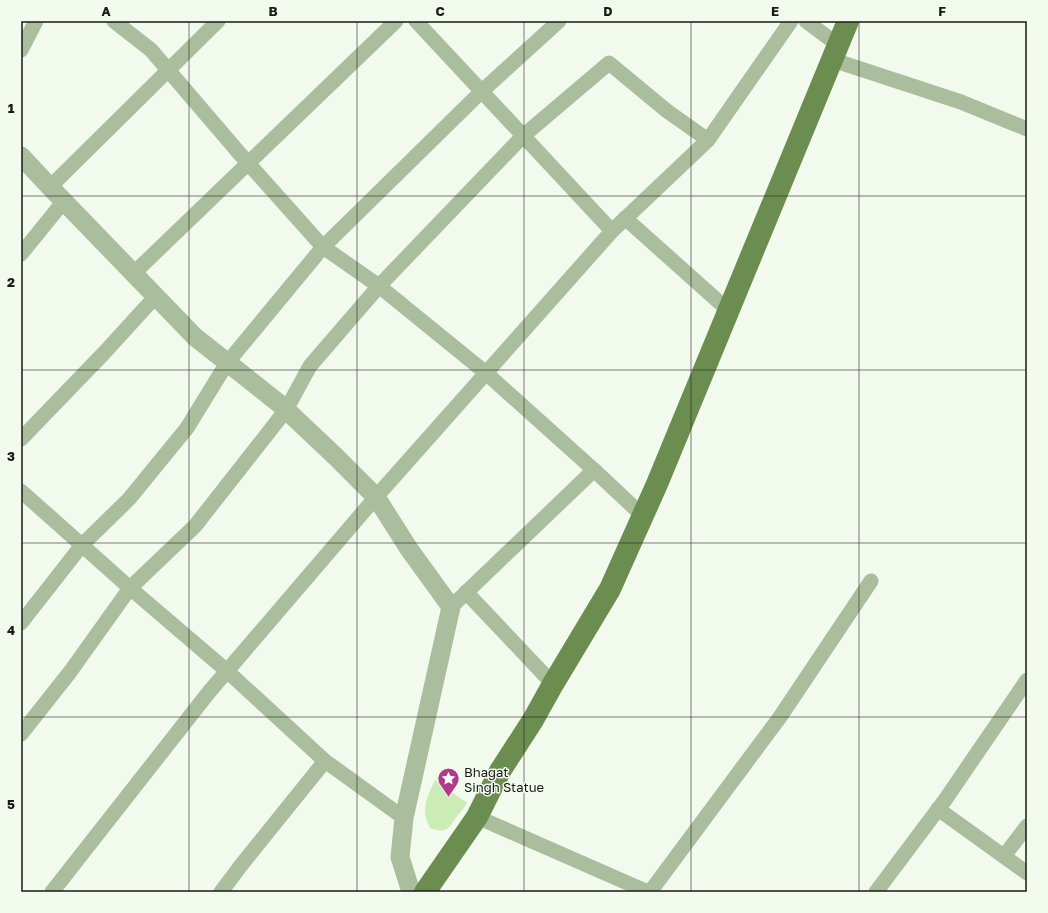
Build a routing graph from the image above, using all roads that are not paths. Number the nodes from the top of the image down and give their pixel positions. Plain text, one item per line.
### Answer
1 (36, 21) edge
2 (114, 21) edge
3 (218, 21) edge
4 (396, 21) edge
5 (416, 21) edge
6 (559, 21) edge
7 (791, 21) edge
8 (806, 21) edge
9 (848, 21) edge
10 (21, 50) edge
11 (835, 53) junction
12 (169, 71) junction
13 (482, 91) junction
14 (1027, 129) edge
15 (524, 136) junction
16 (708, 140) junction
17 (21, 156) edge
18 (248, 162) junction
19 (50, 187) junction
20 (64, 201) junction
21 (625, 218) junction
22 (612, 231) junction
23 (323, 247) junction
24 (21, 254) edge
25 (134, 273) junction
26 (380, 286) junction
27 (156, 296) junction
28 (729, 311) junction
29 (227, 363) junction
30 (486, 373) junction
31 (286, 410) junction
32 (21, 439) edge
33 (594, 470) junction
34 (21, 491) edge
35 (376, 497) junction
36 (643, 516) junction
37 (82, 545) junction
38 (871, 581) dead end
39 (130, 588) junction
40 (466, 592) junction
41 (451, 606) junction
42 (21, 623) edge
43 (227, 671) junction
44 (1027, 680) edge
45 (553, 684) junction
46 (21, 734) edge
47 (325, 761) junction
48 (938, 809) junction
49 (477, 817) junction
50 (404, 818) junction
51 (1027, 826) edge
52 (1004, 856) junction
53 (1027, 873) edge
54 (52, 892) edge
55 (221, 892) edge
56 (411, 892) edge
57 (425, 892) edge
58 (649, 892) edge
59 (876, 892) edge

1 - 10 street
2 - 12 street
3 - 12 street
4 - 18 street
5 - 13 street
6 - 13 street
7 - 16 street
8 - 11 street
9 - 11 main road
11 - 14 street
11 - 28 main road
12 - 18 street
12 - 19 street
13 - 15 street
13 - 23 street
15 - 16 street
15 - 22 street
15 - 26 street
16 - 21 street
17 - 19 street
18 - 23 street
18 - 25 street
19 - 20 street
20 - 24 street
20 - 25 street
21 - 22 street
21 - 28 street
22 - 30 street
23 - 26 street
23 - 29 street
25 - 27 street
26 - 30 street
26 - 31 street
27 - 29 street
27 - 32 street
28 - 36 main road
29 - 31 street
29 - 37 street
30 - 33 street
30 - 35 street
31 - 35 street
31 - 39 street
33 - 36 street
33 - 40 street
34 - 37 street
35 - 41 street
35 - 43 street
36 - 45 main road
37 - 39 street
37 - 42 street
38 - 58 street
39 - 43 street
39 - 46 street
40 - 41 street
40 - 45 street
41 - 50 street
43 - 47 street
43 - 54 street
44 - 48 street
45 - 49 main road
47 - 50 street
47 - 55 street
48 - 52 street
48 - 59 street
49 - 57 main road
49 - 58 street
50 - 56 street
51 - 52 street
52 - 53 street

